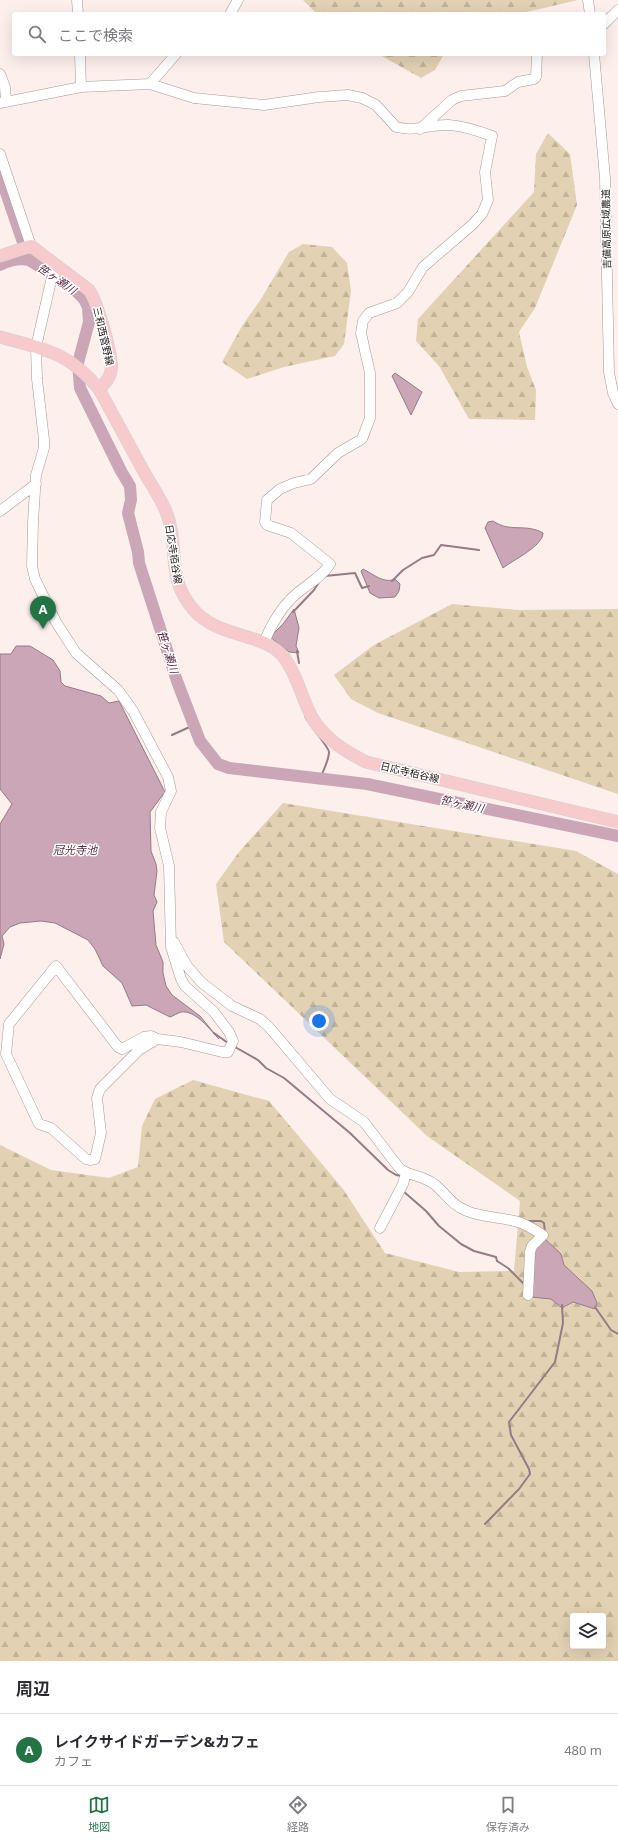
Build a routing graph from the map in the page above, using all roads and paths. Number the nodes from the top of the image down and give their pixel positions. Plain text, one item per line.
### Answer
1 (77, 0) edge
2 (238, 0) edge
3 (588, 0) edge
4 (618, 10) edge
5 (78, 12) edge
6 (231, 12) edge
7 (590, 12) edge
8 (606, 22) edge
9 (80, 56) edge
10 (174, 56) edge
11 (537, 56) edge
12 (594, 56) edge
13 (0, 74) edge
14 (150, 84) junction
15 (81, 87) junction
16 (3, 102) edge
17 (420, 129) junction
18 (0, 154) edge
19 (26, 247) junction
20 (0, 256) edge
21 (57, 268) junction
22 (0, 337) edge
23 (36, 347) junction
24 (99, 389) junction
25 (618, 404) edge
26 (36, 484) junction
27 (0, 511) edge
28 (264, 644) junction
29 (618, 822) edge
30 (170, 940) junction
31 (157, 1039) junction
32 (409, 1175) junction
33 (380, 1228) dead end
34 (528, 1295) dead end

1 - 5 street
2 - 6 street
3 - 7 street
4 - 8 street
9 - 15 street
10 - 14 street
11 - 17 street
12 - 25 street, 吉備高原広域農道
13 - 16 street
14 - 15 street
14 - 17 street
15 - 16 street
17 - 28 street
18 - 19 street
19 - 20 main road
19 - 21 main road, 三和西菅野線
21 - 23 street
21 - 24 main road, 三和西菅野線
22 - 23 main road, 日応寺栢谷線
23 - 24 main road, 日応寺栢谷線
23 - 26 street
24 - 28 main road, 日応寺栢谷線
26 - 27 street
26 - 30 street
28 - 29 main road, 日応寺栢谷線
30 - 31 street
30 - 32 street
31 - 31 street
32 - 33 street
32 - 34 street

